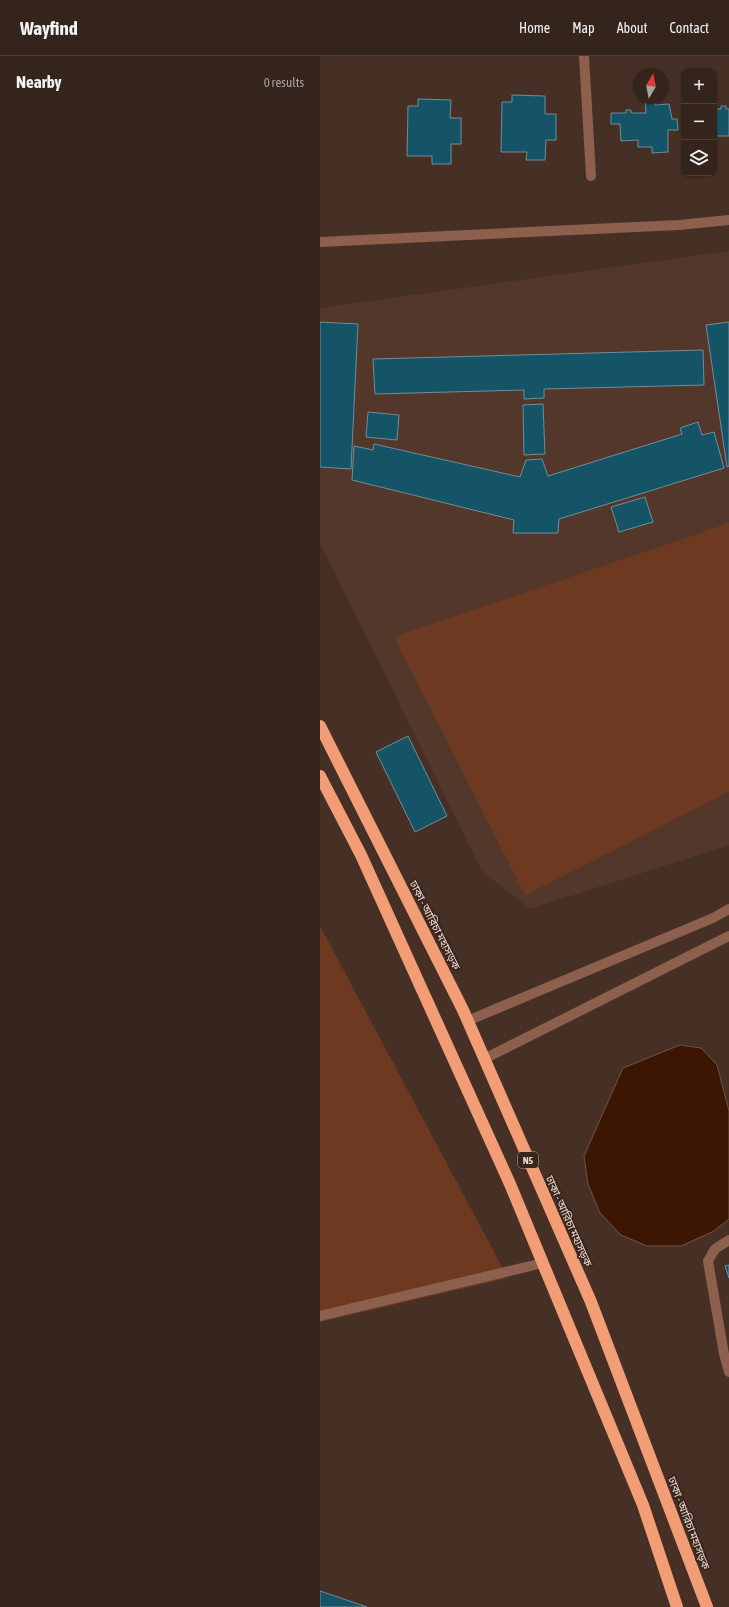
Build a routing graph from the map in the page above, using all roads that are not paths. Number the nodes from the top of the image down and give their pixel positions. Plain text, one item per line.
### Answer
1 (584, 56) edge
2 (591, 176) dead end
3 (729, 220) edge
4 (320, 242) edge
5 (320, 726) edge
6 (320, 776) edge
7 (729, 909) edge
8 (729, 936) edge
9 (467, 1021) junction
10 (484, 1059) junction
11 (729, 1240) edge
12 (543, 1263) junction
13 (320, 1316) edge
14 (729, 1372) edge
15 (677, 1607) edge
16 (707, 1607) edge

1 - 2 street
3 - 4 street
5 - 9 highway, ঢাকা - আরিচা মহাসড়ক / N5
6 - 12 highway, N5
7 - 9 street
8 - 10 street
9 - 10 highway, ঢাকা - আরিচা মহাসড়ক / N5
10 - 16 highway, ঢাকা - আরিচা মহাসড়ক / N5
11 - 14 street
12 - 13 street
12 - 15 highway, N5

